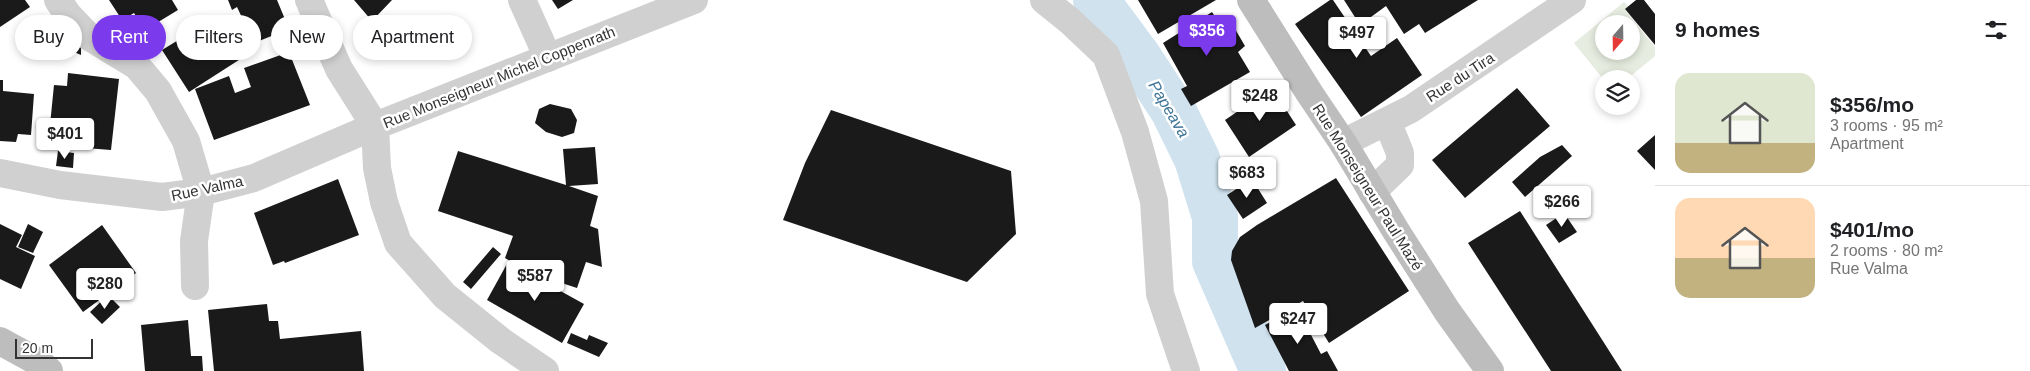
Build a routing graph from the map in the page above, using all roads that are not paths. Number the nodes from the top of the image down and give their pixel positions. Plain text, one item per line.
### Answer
1 (58, 0) edge
2 (309, 0) edge
3 (522, 0) edge
4 (694, 0) edge
5 (1044, 0) edge
6 (1251, 0) edge
7 (1572, 0) edge
8 (548, 58) junction
9 (1387, 121) junction
10 (376, 126) junction
11 (1343, 143) junction
12 (0, 173) edge
13 (201, 192) junction
14 (1372, 192) junction
15 (195, 286) dead end
16 (0, 341) edge
17 (535, 368) edge
18 (49, 371) edge
19 (1186, 371) edge
20 (1490, 371) edge

1 - 13 street
2 - 10 street
3 - 8 street
4 - 8 street, Rue Monseigneur Michel Coppenrath
5 - 19 street
6 - 11 main road, Rue Monseigneur Paul Mazé
7 - 9 street, Rue du Tira
8 - 10 street, Rue Monseigneur Michel Coppenrath
9 - 11 street, Rue du Tira
9 - 14 street
10 - 13 street, Rue Valma
10 - 17 street, Rue Monseigneur Michel Coppenrath
11 - 14 main road, Rue Monseigneur Paul Mazé
12 - 13 street, Rue Valma
13 - 15 street
14 - 20 main road, Rue Monseigneur Paul Mazé
16 - 18 main road

